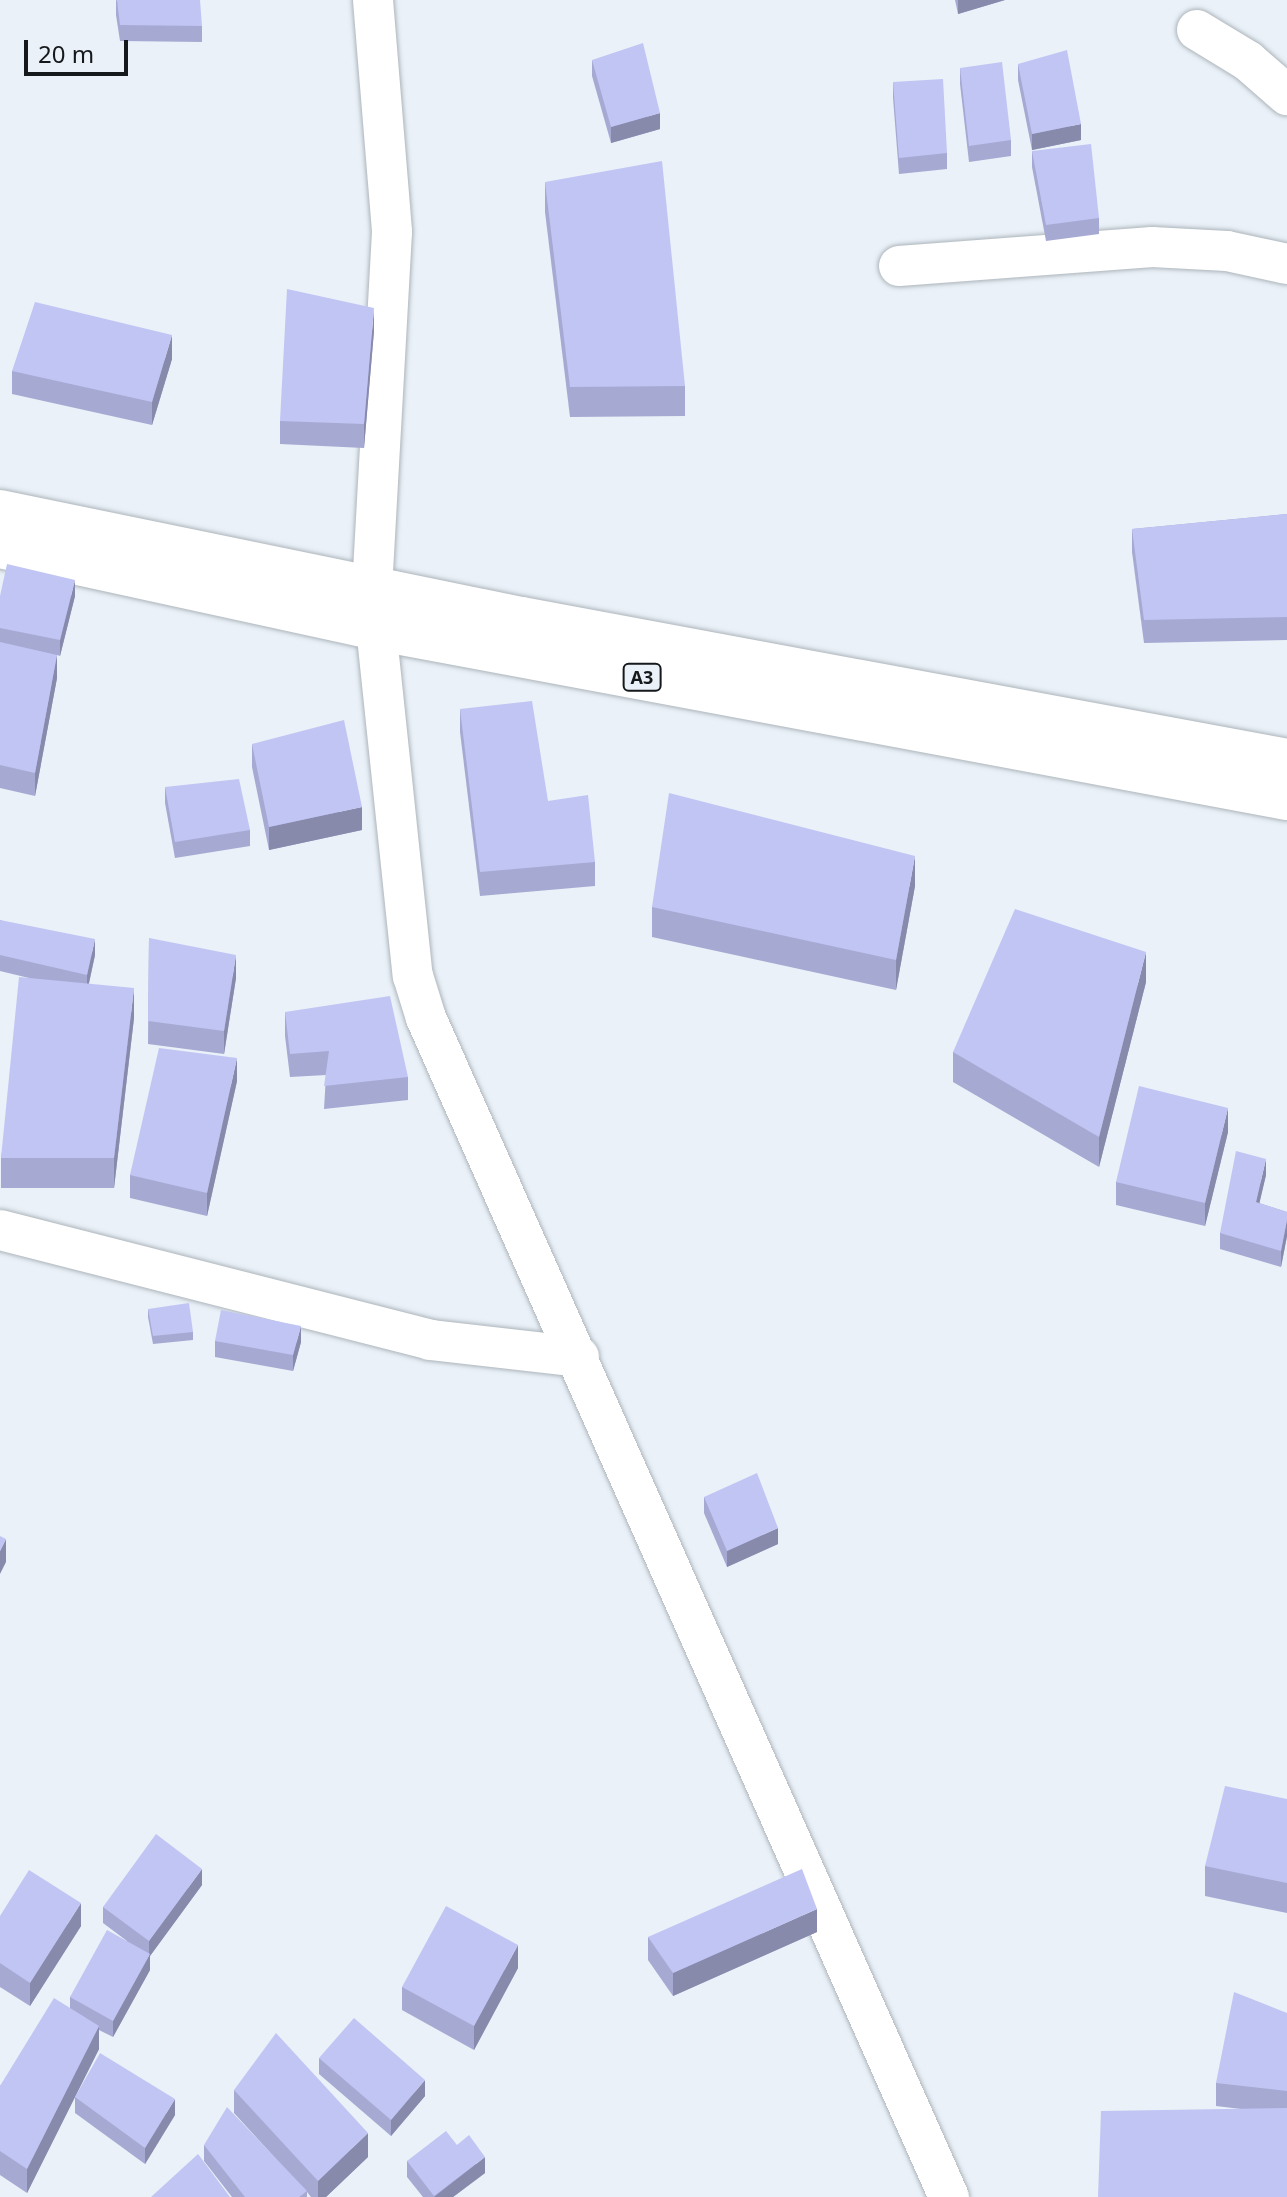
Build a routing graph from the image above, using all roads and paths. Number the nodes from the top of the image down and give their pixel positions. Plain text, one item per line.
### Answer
1 (373, 0) edge
2 (1197, 30) dead end
3 (1287, 95) edge
4 (1287, 264) edge
5 (899, 266) dead end
6 (0, 512) edge
7 (0, 546) edge
8 (373, 609) junction
9 (1287, 761) edge
10 (1287, 798) edge
11 (0, 1230) edge
12 (579, 1357) junction
13 (949, 2197) edge

1 - 8 street
2 - 3 street
4 - 5 street
6 - 8 main road, A3
7 - 8 main road, A3
8 - 9 main road, A3
8 - 10 main road, A3
8 - 12 street
11 - 12 street
12 - 13 street

